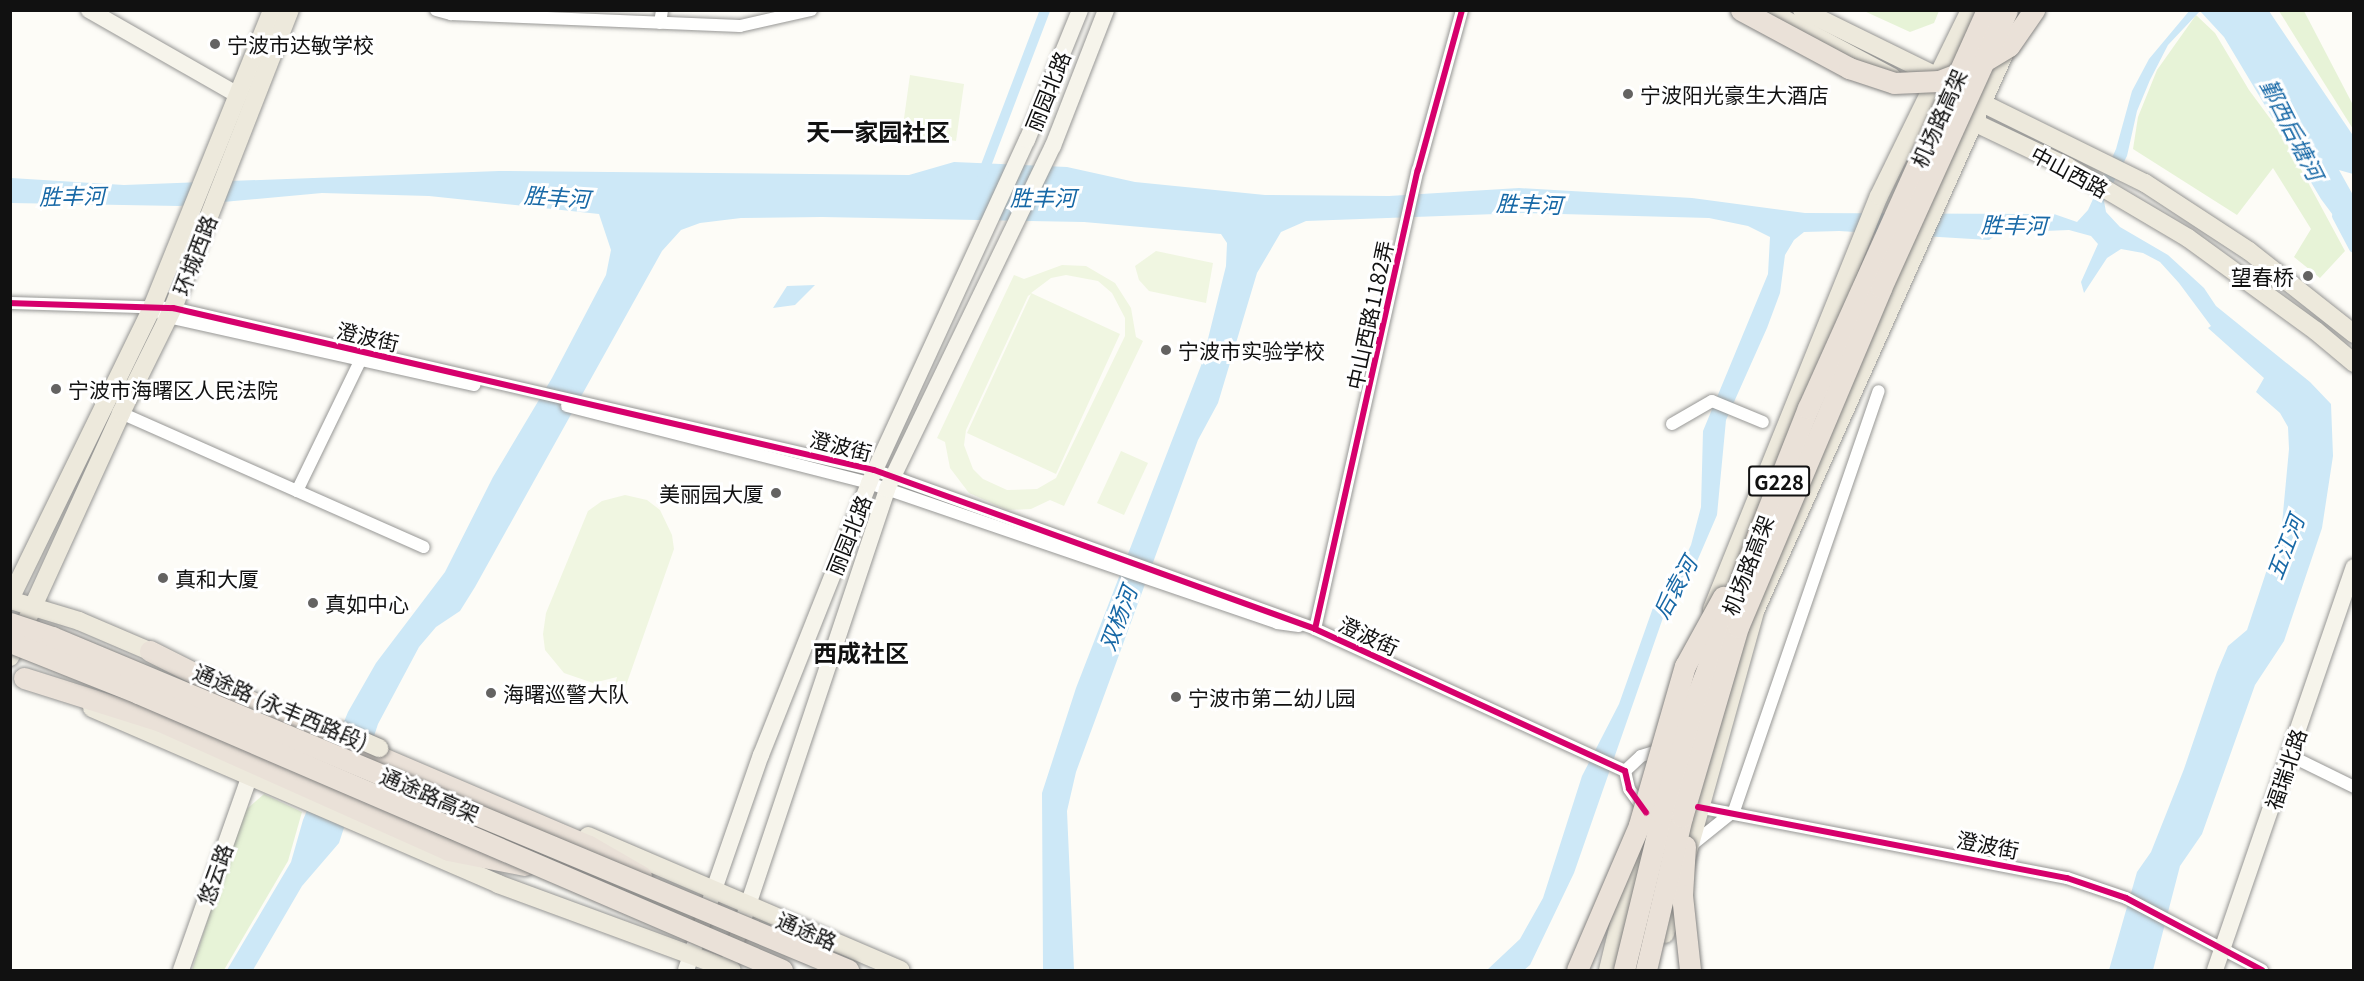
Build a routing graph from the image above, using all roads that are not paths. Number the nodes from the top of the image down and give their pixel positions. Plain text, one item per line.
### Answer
1 (89, 10) edge
2 (110, 10) edge
3 (272, 10) edge
4 (290, 10) edge
5 (436, 10) edge
6 (811, 10) edge
7 (1080, 10) edge
8 (1106, 10) edge
9 (1462, 10) edge
10 (1741, 10) edge
11 (1767, 10) edge
12 (1802, 10) edge
13 (1970, 10) edge
14 (1987, 10) edge
15 (2007, 10) edge
16 (2024, 10) edge
17 (2034, 10) edge
18 (661, 17) edge
19 (1937, 76) junction
20 (240, 91) junction
21 (1926, 98) junction
22 (1982, 104) junction
23 (1974, 123) junction
24 (195, 226) junction
25 (10, 303) edge
26 (151, 310) junction
27 (171, 313) junction
28 (2354, 334) edge
29 (360, 361) junction
30 (2354, 363) edge
31 (1879, 392) dead end
32 (528, 393) junction
33 (121, 413) junction
34 (1763, 422) dead end
35 (1672, 424) dead end
36 (872, 477) junction
37 (890, 483) junction
38 (297, 491) junction
39 (1758, 534) junction
40 (424, 546) dead end
41 (2354, 567) edge
42 (10, 599) edge
43 (35, 607) junction
44 (10, 623) edge
45 (1315, 629) junction
46 (10, 642) edge
47 (150, 651) junction
48 (10, 657) edge
49 (17, 675) edge
50 (1706, 734) junction
51 (1665, 749) junction
52 (2289, 755) junction
53 (1623, 770) junction
54 (249, 778) junction
55 (2354, 787) edge
56 (1698, 807) junction
57 (1646, 812) junction
58 (1734, 812) junction
59 (1687, 850) junction
60 (544, 869) junction
61 (714, 890) junction
62 (688, 903) junction
63 (749, 905) junction
64 (2222, 952) junction
65 (692, 953) junction
66 (181, 970) edge
67 (686, 970) edge
68 (728, 970) edge
69 (782, 970) edge
70 (848, 970) edge
71 (900, 970) edge
72 (1577, 970) edge
73 (1608, 970) edge
74 (1624, 970) edge
75 (1646, 970) edge
76 (1655, 970) edge
77 (1690, 970) edge
78 (2215, 970) edge
79 (2262, 970) edge

1 - 20 main road
2 - 20 main road
3 - 20 main road
4 - 24 main road, 环城西路
5 - 18 street
6 - 18 street
7 - 36 main road, 丽园北路
8 - 37 main road, 丽园北路
9 - 45 street, 中山西路1182弄
10 - 17 highway, bridge
11 - 21 main road, 中山西路
12 - 19 main road, 中山西路
13 - 19 main road
14 - 39 highway, 机场路高架 / G228, bridge
15 - 50 highway, 机场路高架 / G228, bridge
16 - 22 main road
19 - 21 main road
19 - 22 main road, 中山西路
20 - 24 main road
21 - 23 main road, 中山西路
21 - 51 main road
22 - 23 main road
22 - 28 main road, 中山西路
23 - 30 main road, 中山西路
23 - 56 main road
24 - 26 main road
24 - 27 main road, 环城西路
25 - 26 street, 澄波街
26 - 27 street, 澄波街
26 - 42 main road
27 - 29 street, 澄波街
27 - 32 street, 澄波街
27 - 33 main road, 环城西路
29 - 32 street, 澄波街
29 - 38 street
31 - 58 street
32 - 36 street, 澄波街
33 - 38 street
33 - 43 main road, 环城西路
34 - 35 street
36 - 37 street, 澄波街
36 - 61 main road, 丽园北路
37 - 45 street, 澄波街
37 - 63 main road, 丽园北路
38 - 40 street
39 - 72 highway, bridge
39 - 74 highway, 机场路高架 / G228, bridge
41 - 52 main road, 福瑞北路
42 - 43 main road, 通途路 (永丰西路段)
43 - 47 main road, 通途路 (永丰西路段)
43 - 48 main road, 环城西路
44 - 62 highway, 通途路高架, bridge
45 - 53 street, 澄波街
46 - 60 highway, 通途路高架, bridge
47 - 61 main road, 通途路 (永丰西路段), bridge
47 - 62 highway, bridge
49 - 54 main road
49 - 60 highway, bridge
50 - 75 highway, 机场路高架 / G228, bridge
50 - 77 highway, bridge
51 - 53 street
51 - 57 main road
52 - 55 street
52 - 64 main road, 福瑞北路
53 - 57 street
54 - 65 main road
54 - 66 main road, 悠云路
56 - 58 street, 澄波街
56 - 59 main road
57 - 73 main road
58 - 59 street
58 - 64 street, 澄波街
59 - 76 main road
60 - 69 highway, 通途路高架, bridge
61 - 63 main road, 通途路
61 - 65 main road, 丽园北路
62 - 70 highway, 通途路高架, bridge
63 - 68 main road, 丽园北路
63 - 71 main road, 通途路
64 - 78 main road, 福瑞北路
64 - 79 street, 澄波街
65 - 67 main road, 丽园北路
65 - 68 main road

